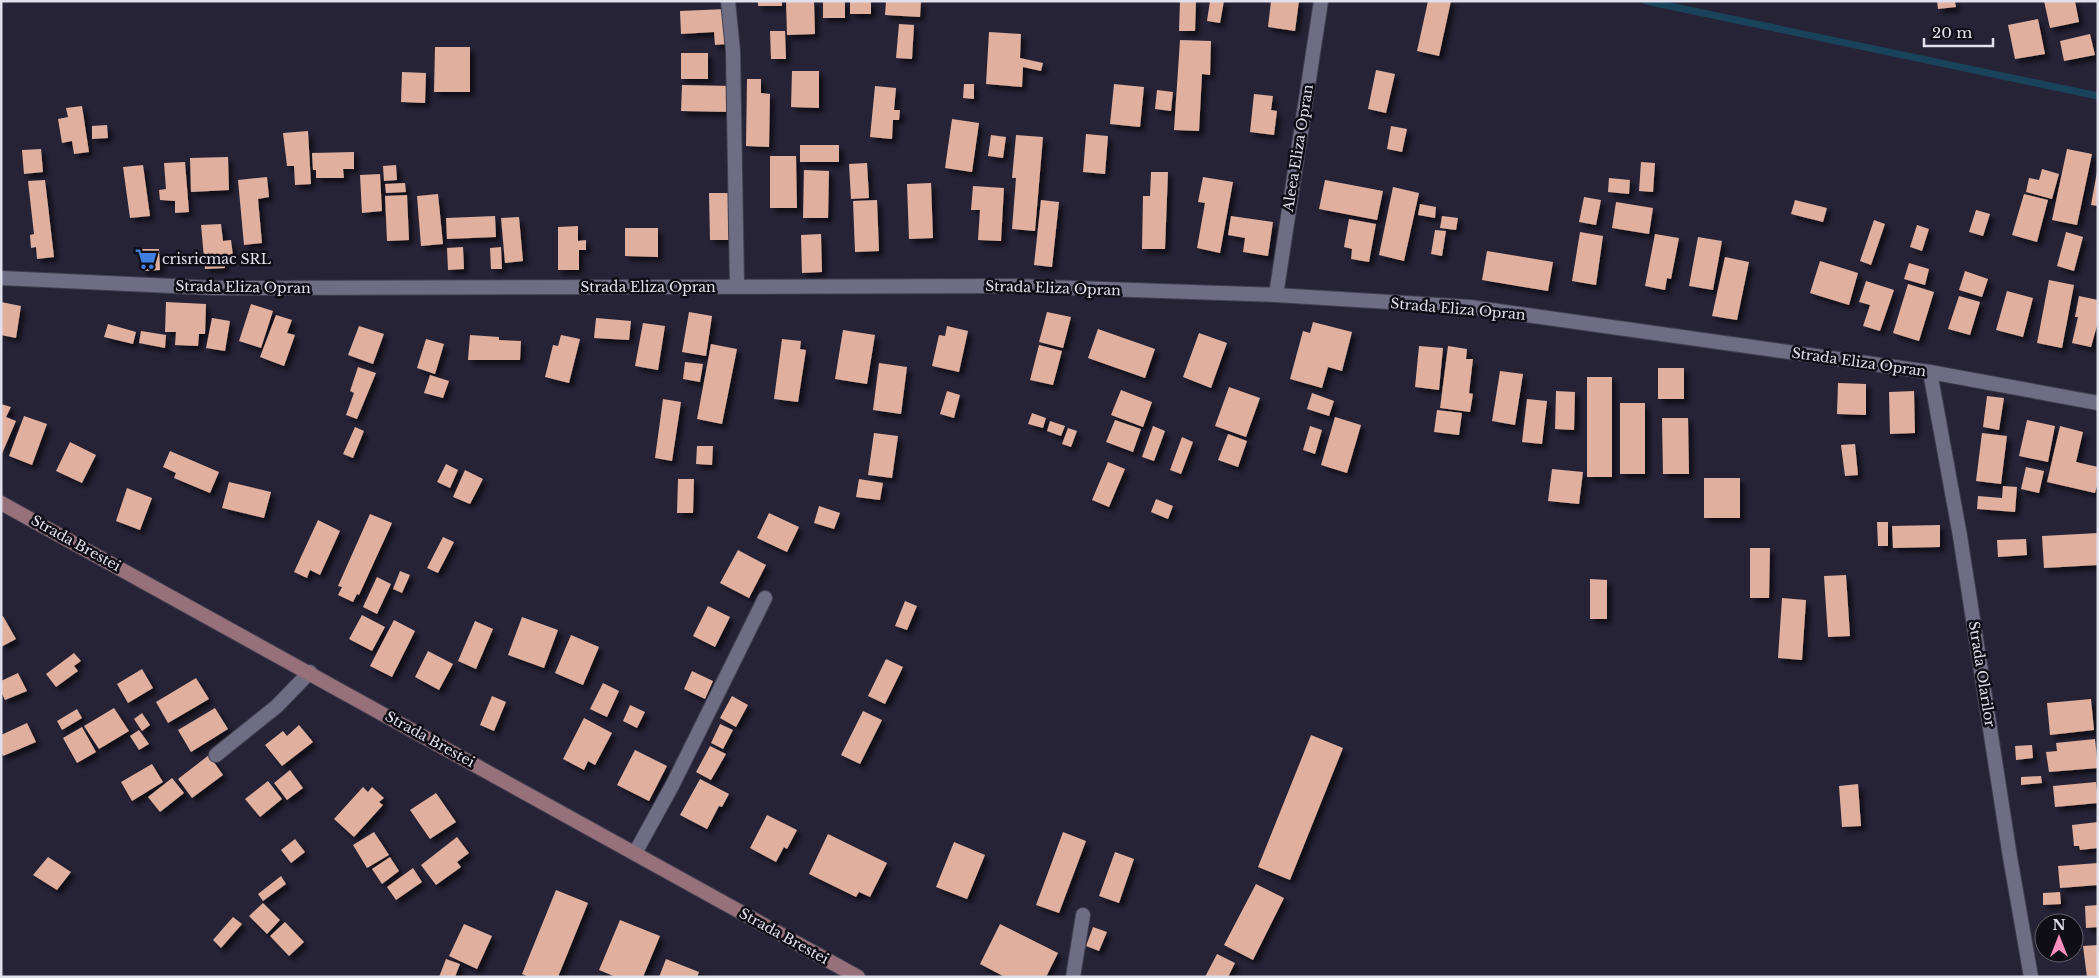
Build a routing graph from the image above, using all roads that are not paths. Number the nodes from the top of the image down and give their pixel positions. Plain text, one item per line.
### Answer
1 (728, 1) edge
2 (1321, 1) edge
3 (1, 278) edge
4 (737, 286) junction
5 (1276, 295) junction
6 (1930, 372) junction
7 (2098, 403) edge
8 (1, 502) edge
9 (765, 598) dead end
10 (310, 672) junction
11 (216, 755) dead end
12 (636, 853) junction
13 (1083, 915) dead end
14 (858, 977) edge
15 (1073, 977) edge
16 (2031, 977) edge

1 - 4 street
2 - 5 street, Aleea Eliza Opran
3 - 4 street, Strada Eliza Opran
4 - 5 street, Strada Eliza Opran
5 - 6 street, Strada Eliza Opran
6 - 7 street, Strada Eliza Opran
6 - 16 street, Strada Olarilor
8 - 10 main road, Strada Brestei
9 - 12 street
10 - 11 street
10 - 12 main road, Strada Brestei
12 - 14 main road, Strada Brestei
13 - 15 street

